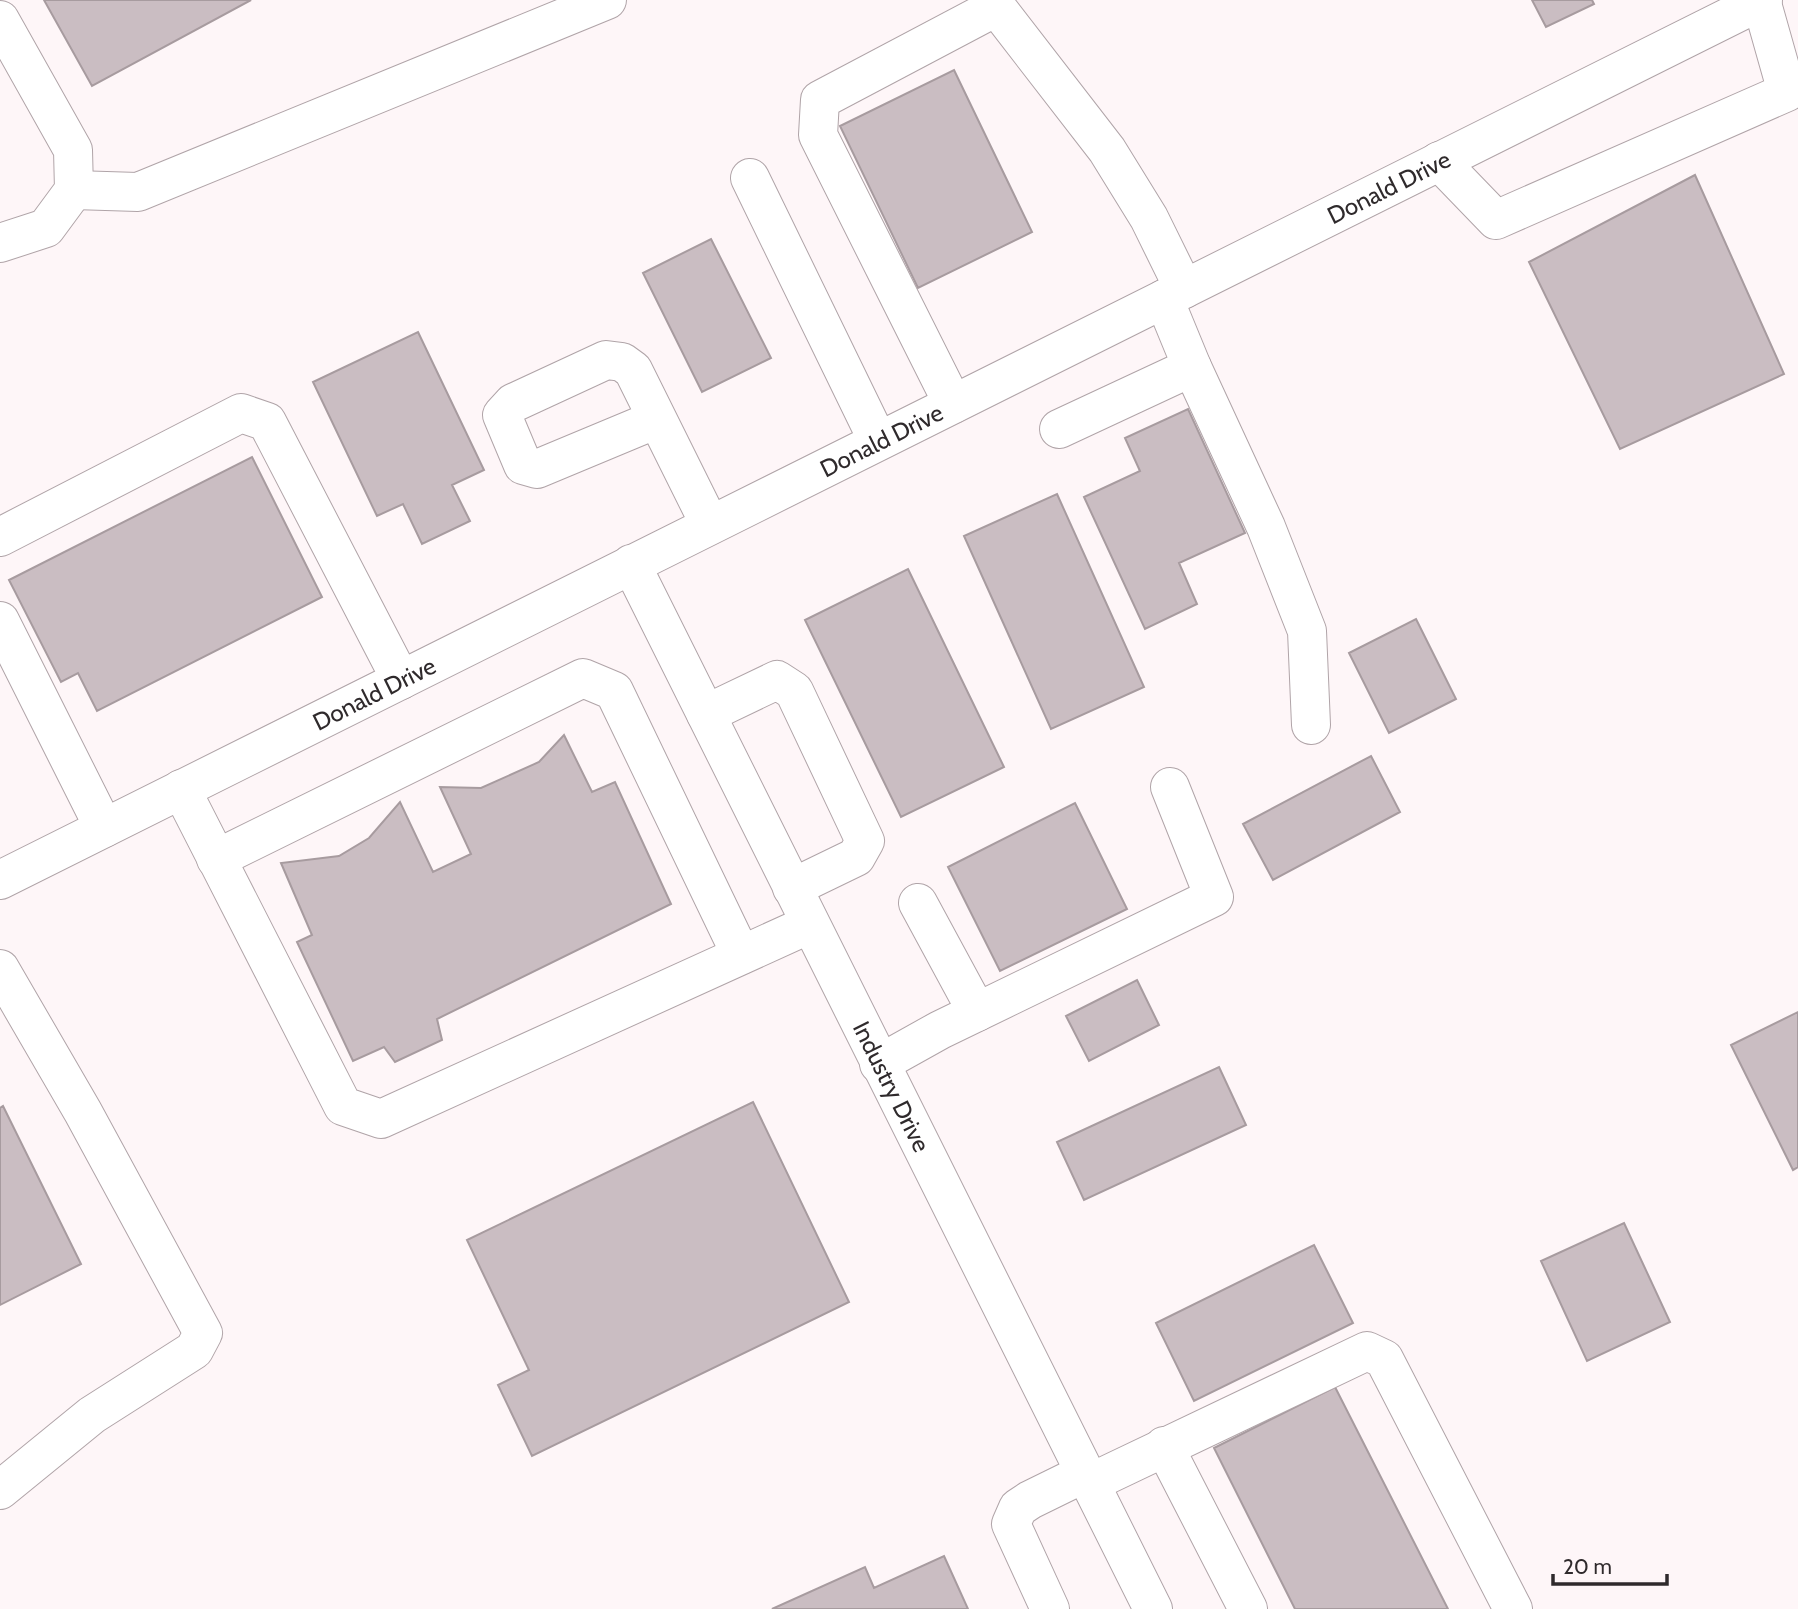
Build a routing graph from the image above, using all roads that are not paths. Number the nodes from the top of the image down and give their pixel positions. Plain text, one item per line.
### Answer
1 (607, 0) edge
2 (1762, 0) edge
3 (993, 3) edge
4 (0, 20) edge
5 (1439, 162) junction
6 (750, 178) dead end
7 (74, 190) junction
8 (0, 243) edge
9 (1174, 294) junction
10 (1192, 368) junction
11 (953, 404) junction
12 (657, 419) dead end
13 (1059, 429) dead end
14 (878, 441) junction
15 (710, 525) junction
16 (0, 537) edge
17 (631, 564) junction
18 (0, 621) edge
19 (401, 680) junction
20 (706, 714) junction
21 (1311, 725) dead end
22 (1170, 787) dead end
23 (181, 789) junction
24 (104, 828) junction
25 (216, 859) junction
26 (0, 880) edge
27 (792, 888) junction
28 (918, 903) dead end
29 (810, 924) junction
30 (741, 955) junction
31 (0, 969) edge
32 (977, 1012) junction
33 (879, 1064) junction
34 (1164, 1446) junction
35 (1088, 1478) junction
36 (0, 1490) edge
37 (1050, 1609) edge
38 (1153, 1609) edge
39 (1248, 1609) edge
40 (1513, 1609) edge

1 - 7 street
2 - 5 street, Donald Drive
2 - 5 street
3 - 9 street
3 - 11 street
4 - 7 street
5 - 9 street, Donald Drive
6 - 14 street
7 - 8 street
9 - 10 street
9 - 11 street, Donald Drive
10 - 13 street
10 - 21 street
11 - 14 street, Donald Drive
12 - 15 street
14 - 15 street, Donald Drive
15 - 17 street, Donald Drive
16 - 19 street
17 - 19 street, Donald Drive
17 - 20 street, Industry Drive
18 - 24 street
19 - 23 street, Donald Drive
20 - 27 street, Industry Drive
20 - 27 street
22 - 32 street
23 - 24 street, Donald Drive
23 - 25 street
24 - 26 street, Donald Drive
25 - 30 street
25 - 30 street
27 - 29 street, Industry Drive
28 - 32 street
29 - 30 street
29 - 33 street, Industry Drive
31 - 36 street
32 - 33 street
33 - 35 street, Industry Drive
34 - 35 street
34 - 39 street
34 - 40 street
35 - 37 street
35 - 38 street, Industry Drive

